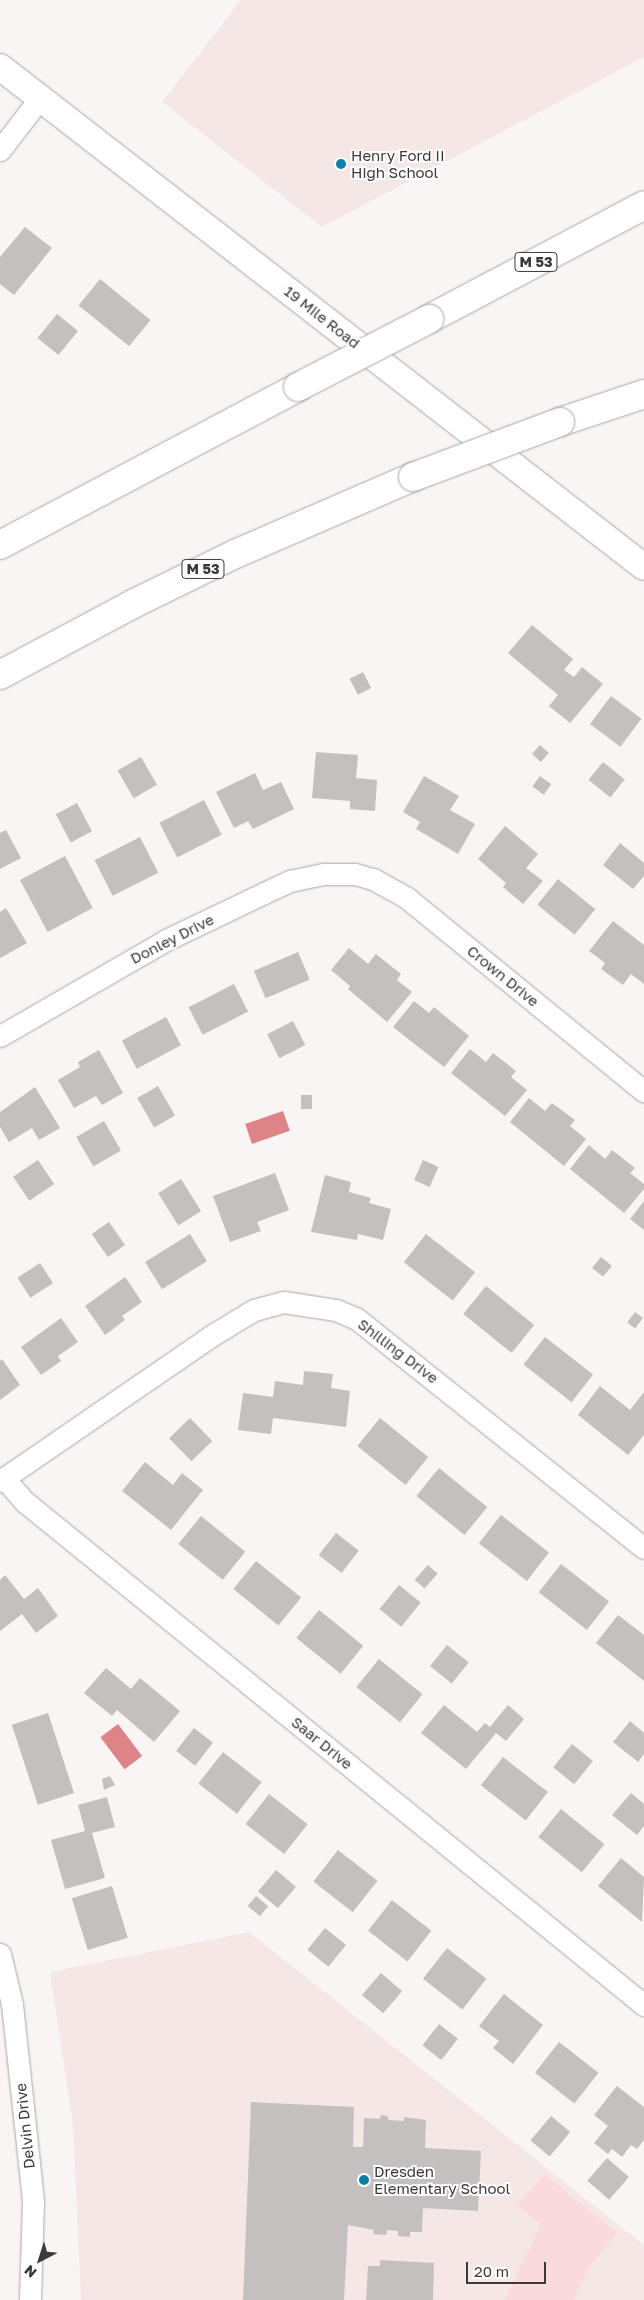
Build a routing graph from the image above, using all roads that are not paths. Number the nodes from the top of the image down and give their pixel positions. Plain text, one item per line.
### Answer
1 (0, 67) edge
2 (40, 98) junction
3 (0, 150) edge
4 (644, 205) edge
5 (644, 394) edge
6 (0, 545) edge
7 (644, 567) edge
8 (0, 675) edge
9 (355, 874) joint
10 (0, 1036) edge
11 (644, 1091) edge
12 (2, 1479) edge
13 (644, 1548) edge
14 (0, 1954) edge
15 (644, 2005) edge
16 (30, 2300) edge

1 - 2 street, 19 Mile Road
2 - 3 street
2 - 7 street, 19 Mile Road
4 - 6 highway, M 53, bridge
5 - 8 highway, M 53, bridge
9 - 10 street, Donley Drive
9 - 11 street, Crown Drive
12 - 13 street, Shilling Drive
12 - 15 street, Saar Drive
14 - 16 street, Delvin Drive

